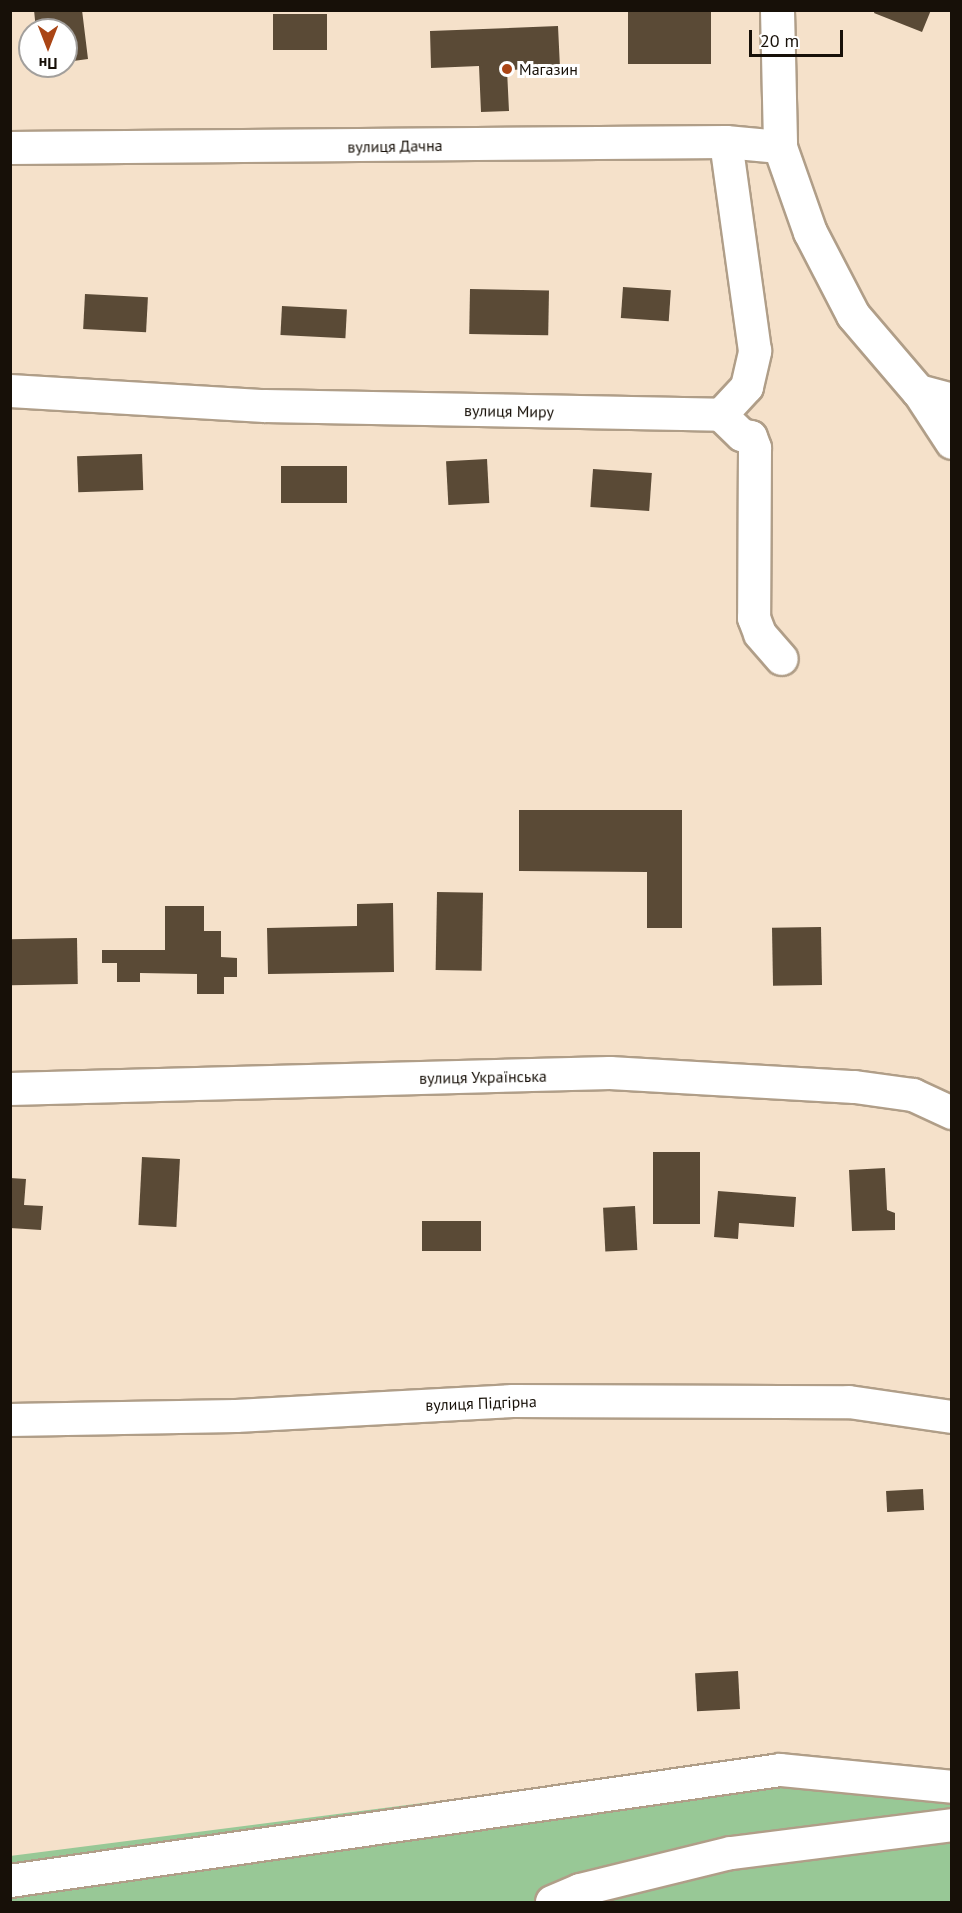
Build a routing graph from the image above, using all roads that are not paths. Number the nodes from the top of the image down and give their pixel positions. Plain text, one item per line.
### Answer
1 (777, 10) edge
2 (726, 142) junction
3 (780, 147) junction
4 (10, 148) edge
5 (10, 391) edge
6 (918, 391) junction
7 (951, 400) edge
8 (721, 415) junction
9 (951, 443) edge
10 (782, 659) dead end
11 (10, 1089) edge
12 (951, 1113) edge
13 (951, 1417) edge
14 (10, 1420) edge
15 (951, 1787) edge
16 (951, 1825) edge
17 (10, 1881) edge
18 (552, 1902) edge

1 - 3 street
2 - 3 street, вулиця Дачна
2 - 4 street, вулиця Дачна
2 - 8 street
3 - 6 street
5 - 8 street, вулиця Миру
6 - 7 street
6 - 9 street
8 - 10 street
11 - 12 street, вулиця Українська
13 - 14 street, вулиця Підгірна
15 - 17 street
16 - 18 street

